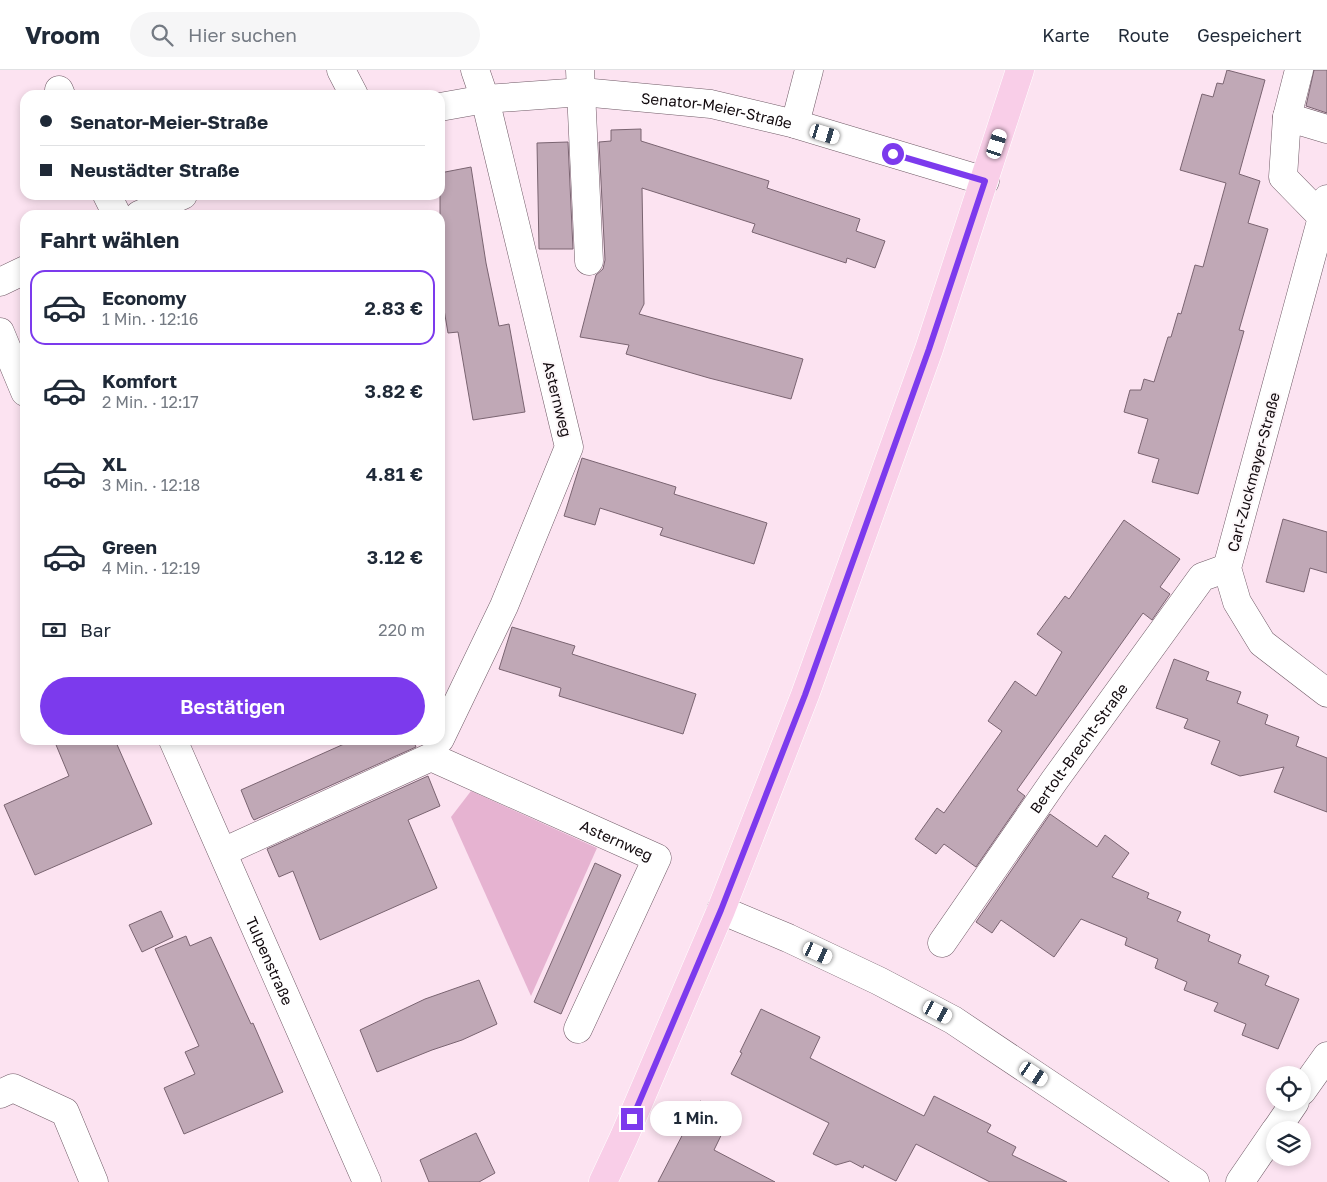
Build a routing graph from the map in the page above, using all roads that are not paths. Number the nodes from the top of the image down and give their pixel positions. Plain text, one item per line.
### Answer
1 (341, 70) edge
2 (475, 70) edge
3 (809, 70) edge
4 (1020, 70) edge
5 (1299, 70) edge
6 (581, 81) edge
7 (351, 90) edge
8 (485, 100) junction
9 (445, 106) edge
10 (1287, 118) junction
11 (795, 124) junction
12 (1327, 129) edge
13 (985, 181) junction
14 (172, 200) edge
15 (1325, 208) edge
16 (150, 210) edge
17 (588, 261) dead end
18 (20, 272) edge
19 (0, 282) edge
20 (0, 332) edge
21 (20, 380) edge
22 (1227, 568) junction
23 (1327, 693) edge
24 (445, 729) edge
25 (175, 745) edge
26 (437, 746) edge
27 (223, 852) junction
28 (721, 910) junction
29 (942, 943) dead end
30 (578, 1029) dead end
31 (1327, 1056) edge
32 (1311, 1078) edge
33 (0, 1094) edge
34 (1266, 1144) edge
35 (94, 1182) edge
36 (367, 1182) edge
37 (602, 1182) edge
38 (1195, 1182) edge
39 (1240, 1182) edge

1 - 7 street
2 - 8 street, Asternweg
3 - 11 street
4 - 13 main road
5 - 10 street, Carl-Zuckmayer-Straße
6 - 8 street, Senator-Meier-Straße
6 - 11 street, Senator-Meier-Straße
6 - 17 street
8 - 9 street, Senator-Meier-Straße
8 - 24 street, Asternweg
10 - 12 street
10 - 15 street, Carl-Zuckmayer-Straße
11 - 13 street, Senator-Meier-Straße
13 - 28 main road
14 - 16 street
15 - 22 street, Carl-Zuckmayer-Straße
18 - 19 street
20 - 21 street
22 - 23 street, Carl-Zuckmayer-Straße
22 - 29 street, Bertolt-Brecht-Straße
25 - 27 street, Tulpenstraße
26 - 27 street
26 - 30 street, Asternweg
27 - 36 street, Tulpenstraße
28 - 37 main road
28 - 38 street
31 - 32 street
33 - 35 street
34 - 39 street

